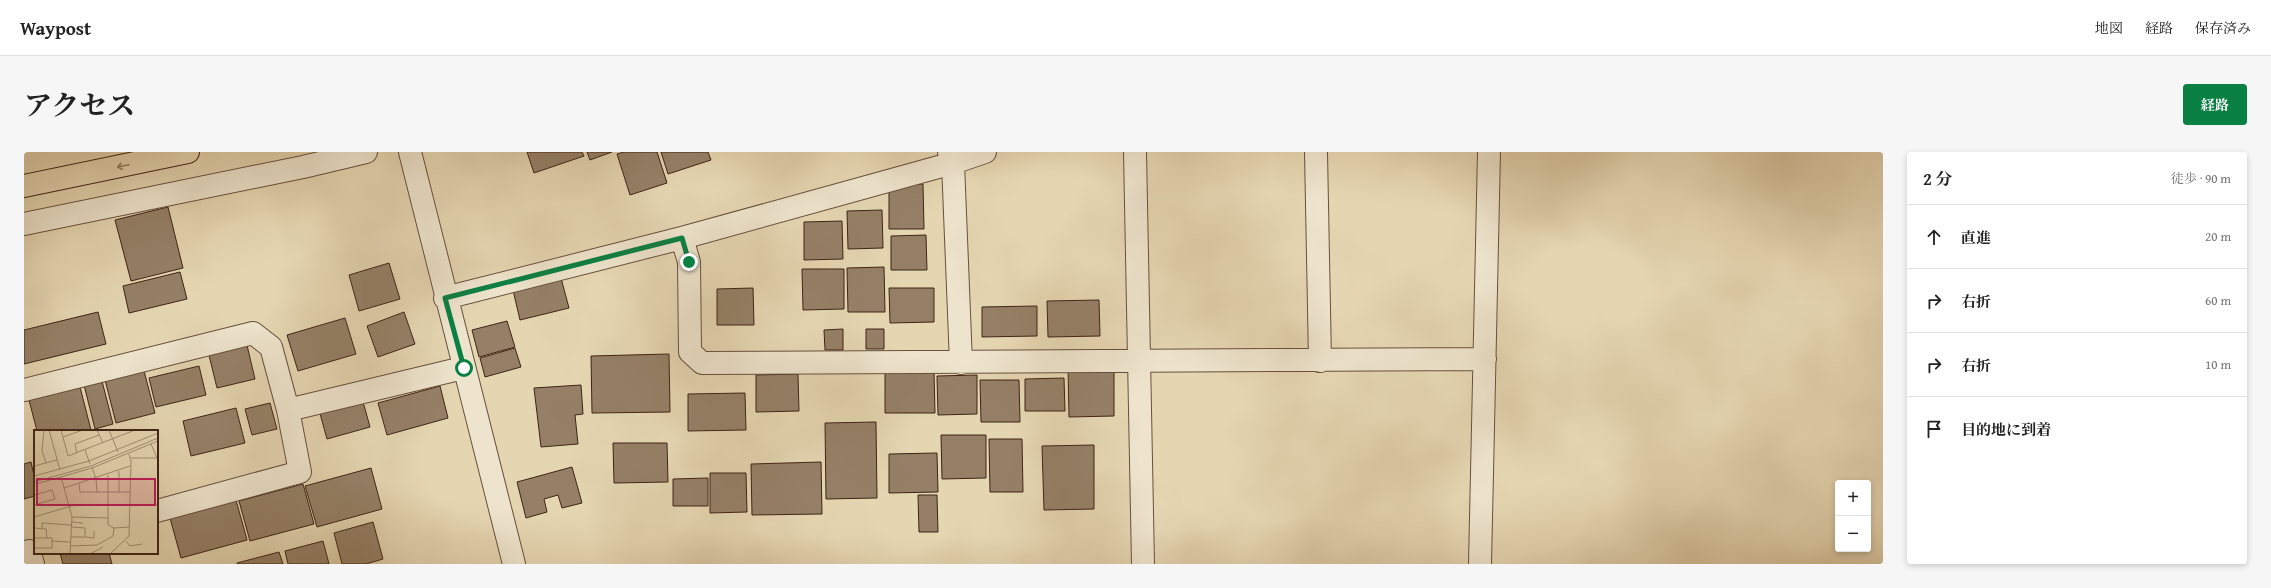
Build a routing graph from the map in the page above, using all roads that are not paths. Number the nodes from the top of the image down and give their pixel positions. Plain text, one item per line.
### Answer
1 (188, 152) edge
2 (366, 152) edge
3 (410, 152) edge
4 (985, 152) edge
5 (1135, 152) edge
6 (1316, 152) edge
7 (1489, 152) edge
8 (951, 158) edge
9 (24, 186) edge
10 (24, 224) edge
11 (682, 238) junction
12 (445, 298) junction
13 (1485, 359) junction
14 (1320, 360) junction
15 (1138, 361) junction
16 (961, 363) junction
17 (464, 368) junction
18 (24, 390) edge
19 (288, 410) junction
20 (158, 511) edge
21 (514, 564) edge
22 (1143, 564) edge
23 (1480, 564) edge

1 -> 9 highway
2 - 10 street
3 - 12 street
4 - 8 street
5 - 15 street
6 - 14 street
7 - 13 street
8 - 11 street
8 - 16 street
11 - 12 street
11 - 16 street
12 - 17 street
13 - 14 street
13 - 23 street
14 - 15 street
15 - 16 street
15 - 22 street
17 - 19 street
17 - 21 street
18 - 19 street
19 - 20 street

